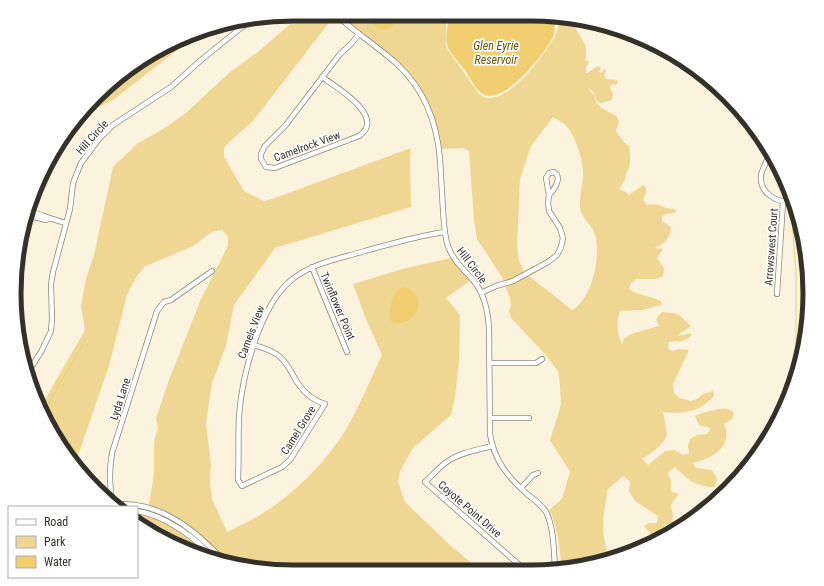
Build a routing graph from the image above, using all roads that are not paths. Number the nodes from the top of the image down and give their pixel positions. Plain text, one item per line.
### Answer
1 (343, 21) edge
2 (244, 25) edge
3 (359, 34) junction
4 (322, 77) junction
5 (768, 159) edge
6 (549, 195) dead end
7 (787, 201) edge
8 (783, 202) junction
9 (33, 213) edge
10 (32, 215) edge
11 (37, 215) junction
12 (66, 223) junction
13 (444, 232) junction
14 (312, 267) junction
15 (212, 271) dead end
16 (481, 293) junction
17 (777, 294) dead end
18 (254, 345) junction
19 (347, 352) dead end
20 (542, 359) dead end
21 (490, 363) junction
22 (31, 367) edge
23 (490, 418) junction
24 (529, 418) dead end
25 (492, 446) junction
26 (538, 472) dead end
27 (242, 486) joint
28 (521, 488) junction
29 (111, 495) edge
30 (121, 504) edge
31 (138, 511) edge
32 (206, 551) edge
33 (218, 555) edge
34 (555, 564) edge
35 (519, 565) edge

1 - 3 street, Hill Circle
2 - 12 street, Hill Circle
3 - 4 street, Camelrock View
3 - 13 street, Hill Circle
4 - 4 street, Camelrock View
5 - 8 street
6 - 16 street
7 - 8 street
8 - 17 street, Arrowswest Court
9 - 11 street
10 - 11 street
11 - 12 street
12 - 22 street, Hill Circle
13 - 14 street, Camels View
13 - 16 street, Hill Circle
14 - 18 street, Camels View
14 - 19 street, Twinflower Point
15 - 29 street, Lyda Lane
16 - 21 street, Hill Circle
18 - 27 street, Camels View
18 - 27 street, Camel Grove
20 - 21 street
21 - 23 street, Hill Circle
23 - 24 street
23 - 25 street, Hill Circle
25 - 28 street, Hill Circle
25 - 35 street, Coyote Point Drive
26 - 28 street
28 - 34 street, Hill Circle
30 - 33 street
31 - 32 street

